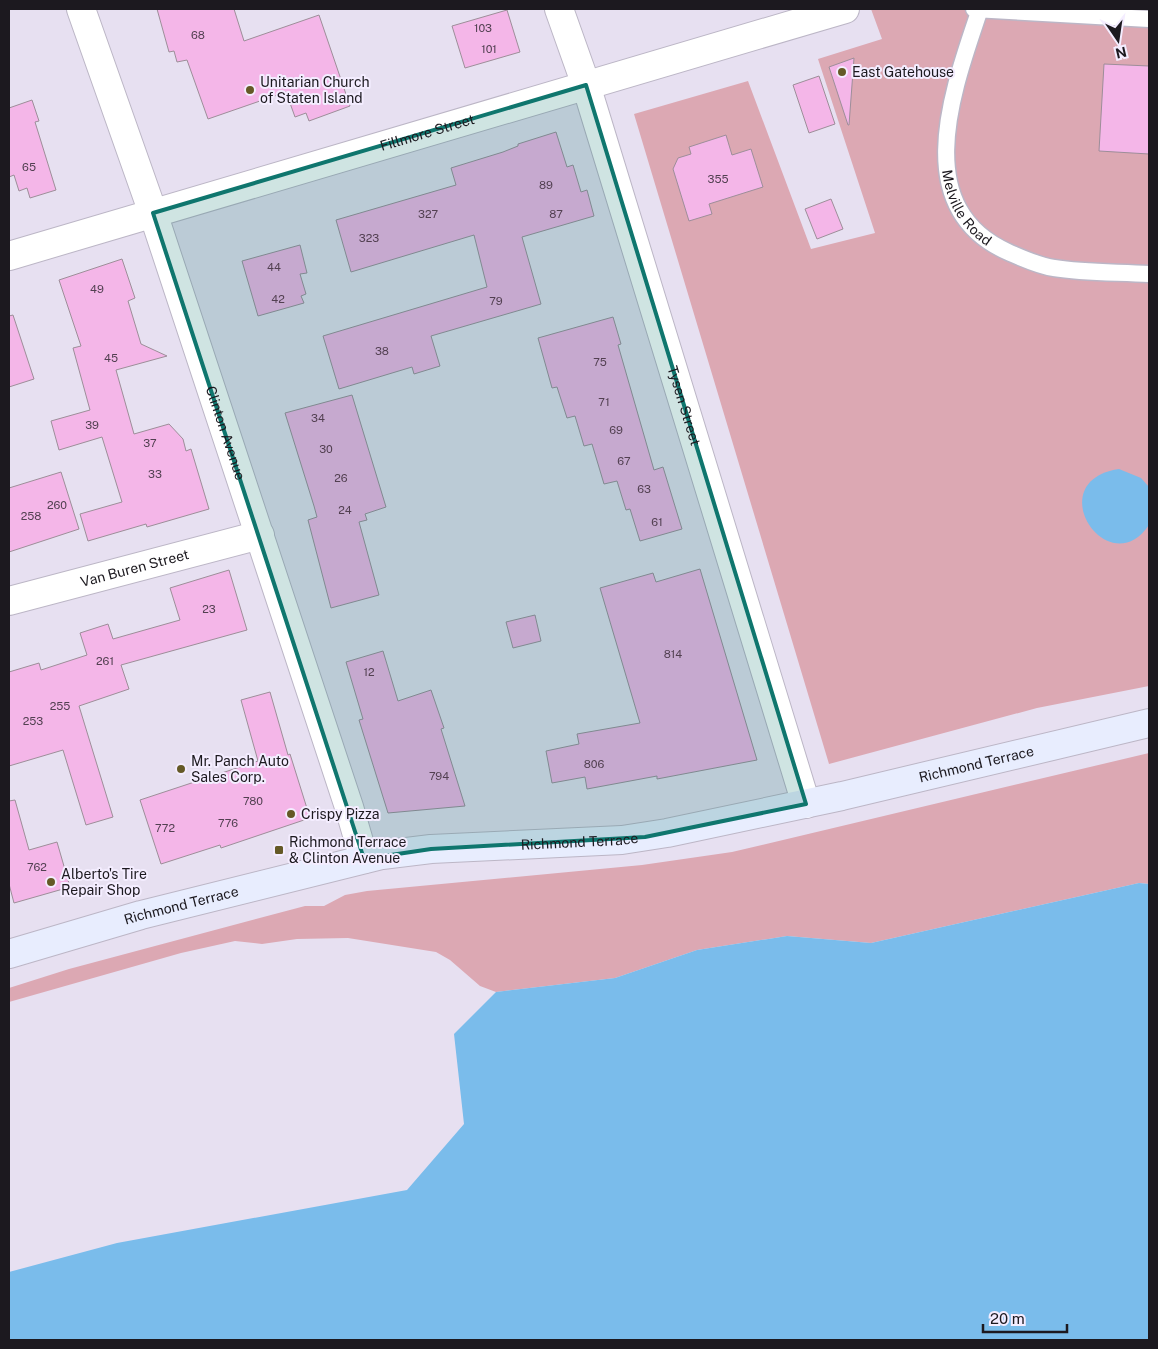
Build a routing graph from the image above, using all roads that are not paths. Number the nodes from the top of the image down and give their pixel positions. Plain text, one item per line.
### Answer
1 (81, 9) edge
2 (559, 9) edge
3 (845, 9) edge
4 (974, 9) edge
5 (980, 9) edge
6 (1149, 19) edge
7 (586, 85) junction
8 (153, 213) junction
9 (9, 256) edge
10 (1149, 274) edge
11 (260, 535) junction
12 (9, 601) edge
13 (1149, 723) edge
14 (806, 804) junction
15 (364, 859) junction
16 (9, 954) edge

1 - 8 street, Clinton Avenue
2 - 7 street, Tysen Street
3 - 7 street, Fillmore Street
4 - 5 lane
5 - 6 lane
5 - 10 lane, Melville Road
7 - 8 street, Fillmore Street
7 - 14 street, Tysen Street
8 - 9 street, Fillmore Street
8 - 11 street, Clinton Avenue
11 - 12 street, Van Buren Street
11 - 15 street, Clinton Avenue
13 - 14 main road, Richmond Terrace
14 - 15 main road, Richmond Terrace
15 - 16 main road, Richmond Terrace

